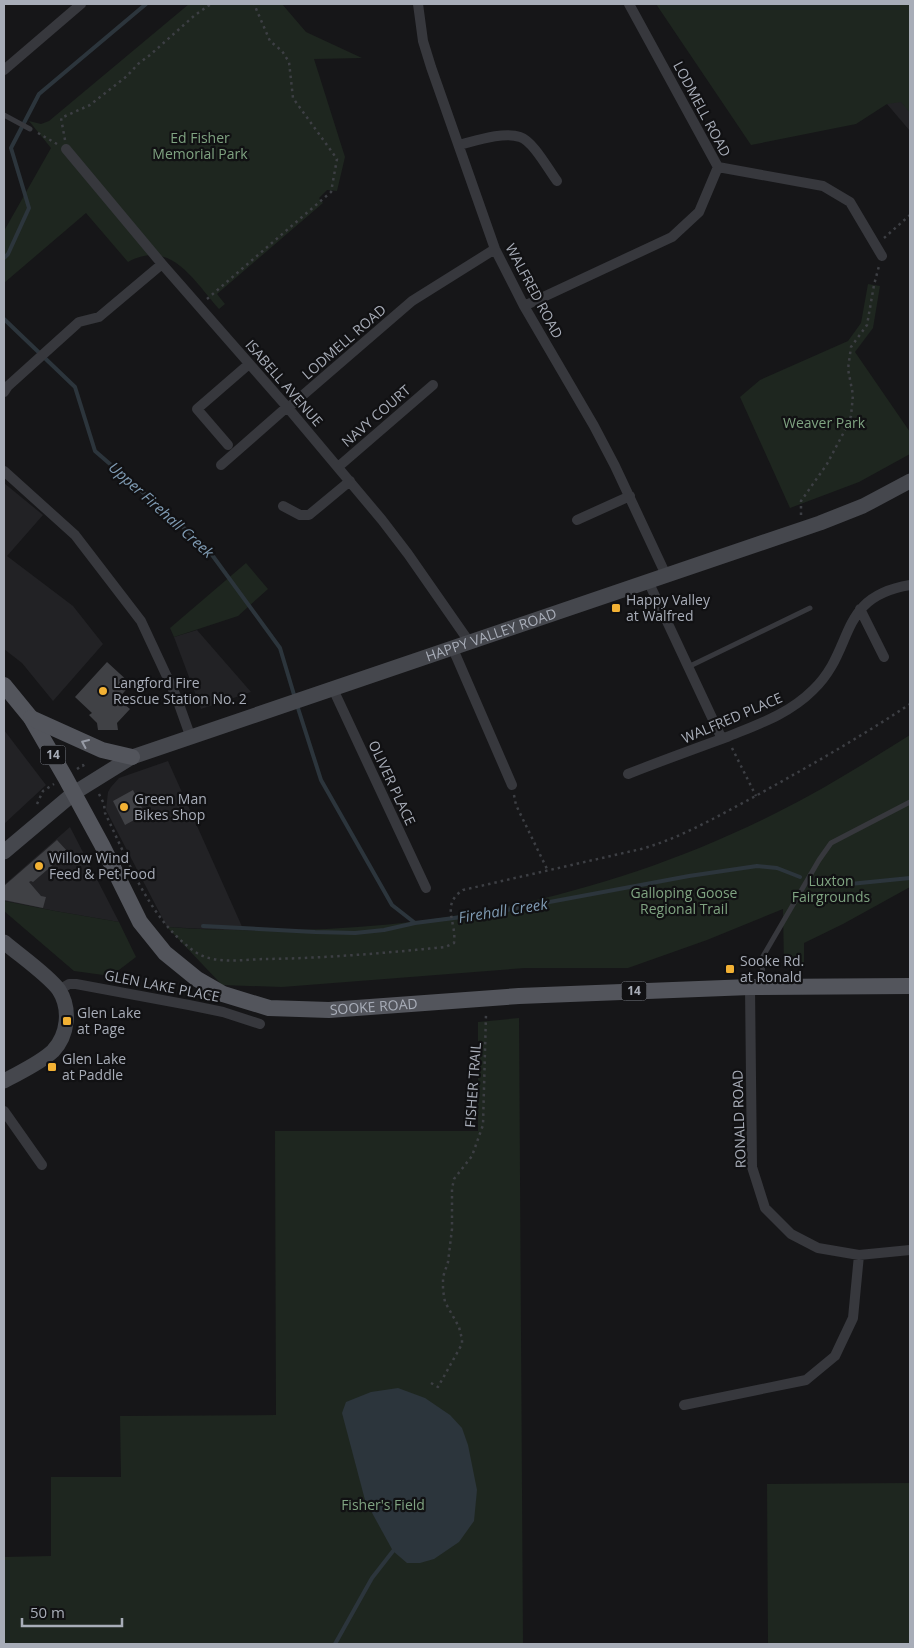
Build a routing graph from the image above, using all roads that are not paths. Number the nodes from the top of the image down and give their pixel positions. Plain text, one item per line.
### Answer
1 (81, 4) edge
2 (418, 4) edge
3 (629, 4) edge
4 (4, 70) edge
5 (4, 115) edge
6 (30, 129) road end
7 (459, 145) junction
8 (66, 150) road end
9 (718, 167) junction
10 (557, 181) dead end
11 (495, 249) junction
12 (882, 256) road end
13 (162, 264) junction
14 (524, 306) junction
15 (250, 364) junction
16 (433, 385) dead end
17 (4, 392) edge
18 (288, 408) junction
19 (228, 445) dead end
20 (221, 465) dead end
21 (338, 467) junction
22 (4, 471) edge
23 (350, 481) junction
24 (910, 481) edge
25 (630, 496) junction
26 (283, 506) dead end
27 (577, 520) dead end
28 (666, 575) junction
29 (648, 581) junction
30 (910, 585) edge
31 (810, 608) dead end
32 (860, 608) junction
33 (470, 643) junction
34 (453, 649) junction
35 (884, 657) dead end
36 (688, 668) junction
37 (4, 685) edge
38 (333, 689) junction
39 (31, 718) junction
40 (190, 738) junction
41 (724, 738) junction
42 (132, 756) junction
43 (628, 774) dead end
44 (512, 785) road end
45 (74, 793) junction
46 (910, 802) edge
47 (4, 852) edge
48 (426, 888) dead end
49 (4, 942) edge
50 (910, 986) edge
51 (756, 987) junction
52 (58, 990) junction
53 (260, 1024) dead end
54 (4, 1081) edge
55 (4, 1111) edge
56 (42, 1165) dead end
57 (910, 1250) edge
58 (858, 1255) junction
59 (684, 1405) dead end

1 - 4 street
2 - 7 street, WALFRED ROAD
3 - 9 street, LODMELL ROAD
5 - 6 lane
7 - 10 street
7 - 11 street, WALFRED ROAD
8 - 13 street, ISABELL AVENUE
9 - 12 street
9 - 14 street, LODMELL ROAD
11 - 14 street, WALFRED ROAD
11 - 18 street, LODMELL ROAD
13 - 15 street, ISABELL AVENUE
13 - 17 street
14 - 25 street, WALFRED ROAD
15 - 18 street, ISABELL AVENUE
15 - 19 street
16 - 21 street, NAVY COURT
18 - 20 street, LODMELL ROAD
18 - 21 street, ISABELL AVENUE
21 - 23 street, ISABELL AVENUE
22 - 40 street
23 - 26 street
23 - 33 street, ISABELL AVENUE
24 - 28 main road, HAPPY VALLEY ROAD
25 - 27 street
25 - 28 street, WALFRED ROAD
28 - 29 main road, HAPPY VALLEY ROAD
29 - 33 main road, HAPPY VALLEY ROAD
29 - 36 street
30 - 32 street, WALFRED PLACE
31 - 36 lane
32 - 35 street
32 - 41 street, WALFRED PLACE
33 - 34 main road, HAPPY VALLEY ROAD
34 - 38 main road, HAPPY VALLEY ROAD
34 - 44 street
36 - 41 street
37 - 39 main road, SOOKE ROAD / 14
38 - 40 main road, HAPPY VALLEY ROAD
38 - 48 street, OLIVER PLACE
42 -> 39 main road
39 - 45 main road, SOOKE ROAD / 14
40 - 42 main road, HAPPY VALLEY ROAD
41 - 43 street, WALFRED PLACE
42 - 45 main road, HAPPY VALLEY ROAD
45 - 47 main road, HAPPY VALLEY ROAD
45 - 51 main road, SOOKE ROAD / 14
46 - 51 lane
49 - 52 main road
50 - 51 main road, SOOKE ROAD / 14
51 - 58 street, RONALD ROAD
52 - 53 street, GLEN LAKE PLACE
52 - 54 main road
55 - 56 street
57 - 58 street, RONALD ROAD
58 - 59 street

